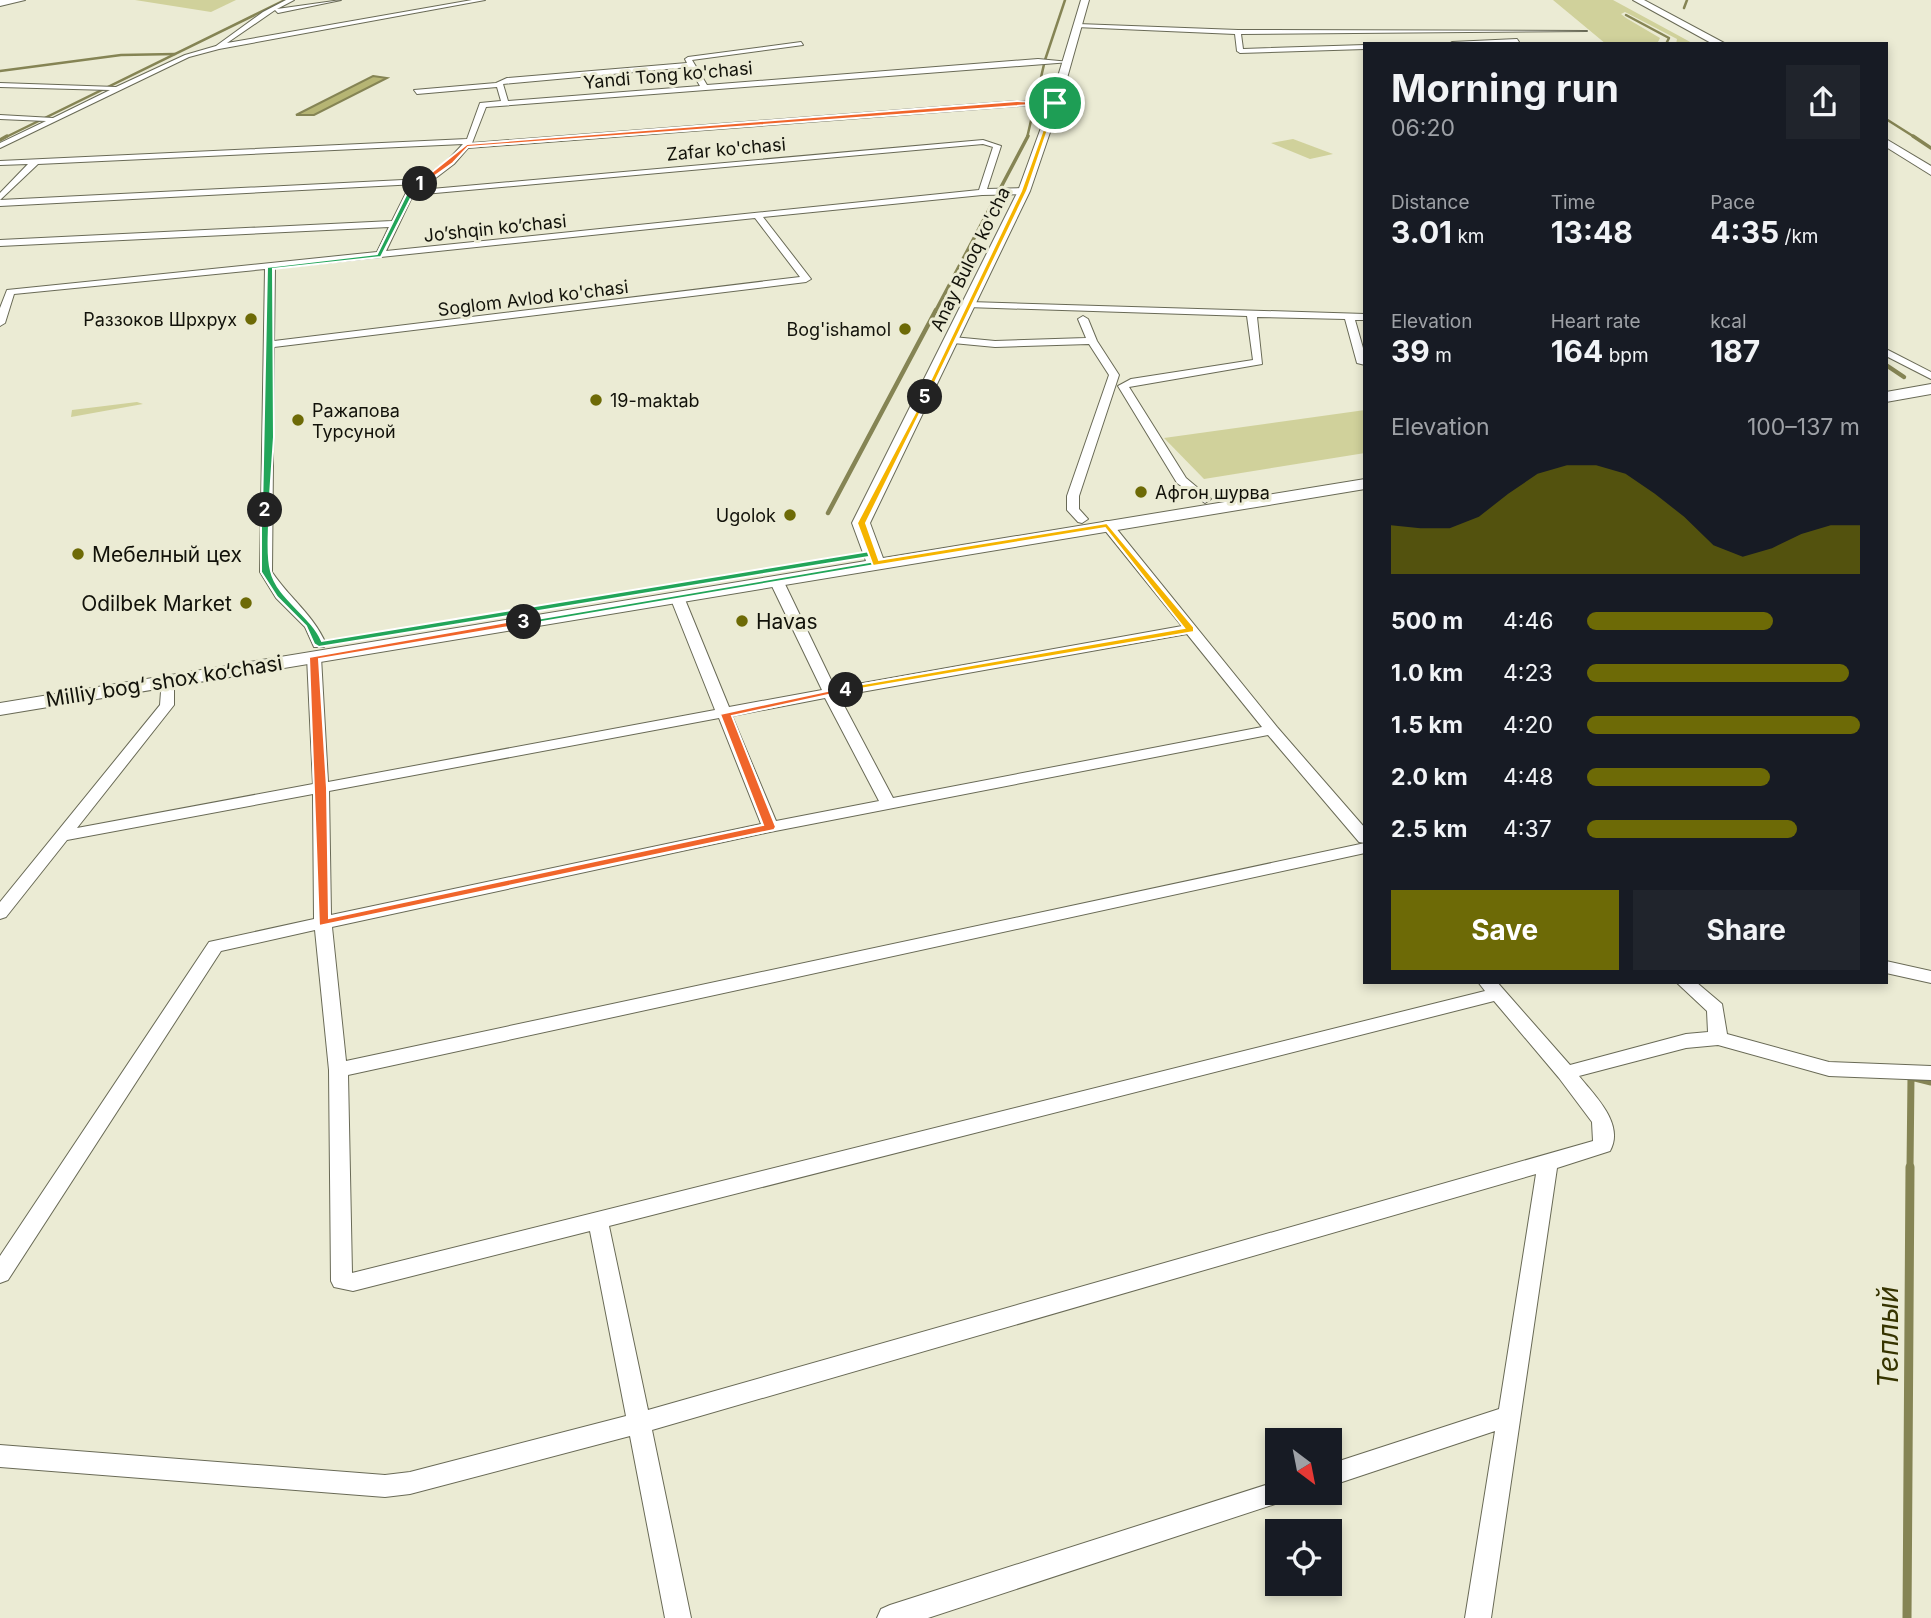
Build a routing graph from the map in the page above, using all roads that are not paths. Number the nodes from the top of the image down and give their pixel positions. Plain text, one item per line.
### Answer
1 (21, 0) edge
2 (291, 0) edge
3 (338, 0) edge
4 (482, 0) edge
5 (1085, 0) edge
6 (1629, 0) edge
7 (1637, 0) edge
8 (0, 4) edge
9 (265, 13) junction
10 (1163, 20) dead end
11 (1079, 22) junction
12 (1584, 31) dead end
13 (1238, 32) junction
14 (1592, 39) dead end
15 (1529, 41) dead end
16 (1541, 41) dead end
17 (1503, 42) edge
18 (1706, 42) edge
19 (1717, 42) edge
20 (801, 44) dead end
21 (218, 47) junction
22 (1363, 47) edge
23 (1063, 62) junction
24 (691, 65) junction
25 (0, 85) edge
26 (500, 85) junction
27 (705, 88) junction
28 (116, 89) junction
29 (417, 92) dead end
30 (1017, 103) joint
31 (1050, 103) junction
32 (505, 104) junction
33 (0, 117) edge
34 (47, 119) junction
35 (1888, 137) edge
36 (468, 143) junction
37 (1888, 143) edge
38 (0, 146) edge
39 (35, 162) junction
40 (0, 163) edge
41 (1931, 164) edge
42 (1931, 171) edge
43 (422, 181) junction
44 (1018, 191) junction
45 (982, 192) junction
46 (410, 193) junction
47 (0, 201) edge
48 (758, 216) junction
49 (394, 224) junction
50 (0, 243) edge
51 (379, 256) junction
52 (270, 267) junction
53 (0, 286) edge
54 (10, 292) junction
55 (970, 305) junction
56 (1252, 314) junction
57 (1349, 317) junction
58 (1363, 317) edge
59 (1083, 319) dead end
60 (1, 320) edge
61 (953, 340) junction
62 (1091, 341) junction
63 (269, 345) junction
64 (1888, 353) edge
65 (1362, 363) dead end
66 (1931, 378) edge
67 (1888, 387) edge
68 (1931, 389) edge
69 (1888, 397) edge
70 (1363, 473) edge
71 (1363, 484) edge
72 (1205, 499) junction
73 (1082, 519) junction
74 (1107, 525) junction
75 (873, 559) junction
76 (776, 580) junction
77 (677, 597) junction
78 (1190, 629) junction
79 (316, 650) junction
80 (167, 681) junction
81 (830, 693) junction
82 (0, 696) edge
83 (38, 696) junction
84 (0, 709) edge
85 (726, 714) junction
86 (1272, 730) junction
87 (321, 788) junction
88 (888, 804) junction
89 (770, 827) junction
90 (62, 836) junction
91 (1363, 836) edge
92 (1363, 848) edge
93 (0, 913) edge
94 (323, 923) junction
95 (1888, 967) edge
96 (1931, 977) edge
97 (1687, 984) edge
98 (1493, 988) edge
99 (1718, 1038) junction
100 (338, 1070) junction
101 (1566, 1073) junction
102 (1931, 1073) edge
103 (1548, 1163) junction
104 (598, 1221) junction
105 (0, 1274) edge
106 (1507, 1417) junction
107 (639, 1423) junction
108 (0, 1456) edge
109 (1342, 1471) edge
110 (1265, 1496) edge
111 (678, 1618) edge
112 (890, 1618) edge
113 (1478, 1618) edge

1 - 8 main road
2 - 9 street
3 - 9 street
4 - 21 street
5 - 11 main road, Anay Buloq ko'cha
6 - 18 main road
7 - 19 main road
9 - 21 street
10 - 11 street
11 - 13 street
11 - 23 main road, Anay Buloq ko'cha
12 - 13 street
13 - 22 street
14 - 16 street
15 - 17 street
20 - 24 street
21 - 28 street
23 - 27 street, Yandi Tong ko'chasi
23 - 31 main road, Anay Buloq ko'cha
24 - 26 street
24 - 27 street
25 - 28 street
26 - 29 street
26 - 32 street
27 - 32 street, Yandi Tong ko'chasi
28 - 34 street
30 - 31 street
30 - 36 street
31 - 44 main road, Anay Buloq ko'cha
32 - 36 street, Yandi Tong ko'chasi
33 - 34 street
34 - 38 street
35 - 41 main road
36 - 39 street
36 - 43 street, Yandi Tong ko'chasi
37 - 42 main road
39 - 40 street
39 - 47 street
43 - 46 street, Yandi Tong ko'chasi
43 - 47 street
44 - 45 street, Joʼshqin koʼchasi
44 - 55 main road, Anay Buloq ko'cha
45 - 46 street, Zafar ko'chasi
45 - 48 street, Joʼshqin koʼchasi
46 - 49 street, Yandi Tong ko'chasi
48 - 51 street, Joʼshqin koʼchasi
48 - 63 street, Soglom Avlod ko'chasi
49 - 50 street
49 - 51 street, Yandi Tong ko'chasi
51 - 52 street, Joʼshqin koʼchasi
52 - 54 street, Joʼshqin koʼchasi
52 - 63 street
53 - 54 street
54 - 60 street
55 - 56 street
55 - 61 main road, Anay Buloq ko'cha
56 - 57 street
56 - 72 street
57 - 58 street
57 - 65 street
59 - 62 street
61 - 62 street
61 - 75 main road, Anay Buloq ko'cha
62 - 73 street
63 - 79 street
64 - 66 street
66 - 67 main road
68 - 69 main road
70 - 72 main road, Milliy bog‘ shox ko‘chasi
71 - 74 main road, Milliy bog‘ shox ko‘chasi
72 - 73 main road, Milliy bog‘ shox ko‘chasi
73 - 75 main road, Milliy bog‘ shox ko‘chasi
74 - 75 main road, Milliy bog‘ shox ko‘chasi
74 - 78 street
75 - 76 main road, Milliy bog‘ shox ko‘chasi
75 - 79 main road, Milliy bog‘ shox ko‘chasi
76 - 77 main road, Milliy bog‘ shox ko‘chasi
76 - 81 street
77 - 79 main road, Milliy bog‘ shox ko‘chasi
77 - 85 street
78 - 81 street
78 - 86 street
79 - 80 main road, Milliy bog‘ shox ko‘chasi
79 - 83 main road, Milliy bog‘ shox ko‘chasi
79 - 87 street
80 - 83 main road, Milliy bog‘ shox ko‘chasi
80 - 90 street
81 - 85 street
81 - 88 street
82 - 83 main road, Milliy bog‘ shox ko‘chasi
83 - 84 main road, Milliy bog‘ shox ko‘chasi
85 - 87 street
85 - 89 street
86 - 88 street
86 - 91 street
87 - 90 street
87 - 94 street
88 - 89 street
89 - 94 street
90 - 93 street
92 - 100 street
94 - 100 street
94 - 105 street
95 - 96 street
97 - 99 street
98 - 101 street
98 - 104 street
99 - 101 street
99 - 102 street
100 - 104 street
101 - 103 street
103 - 106 street
103 - 107 street
104 - 107 street
106 - 109 street
106 - 113 street
107 - 108 street
107 - 111 street
110 - 112 street

